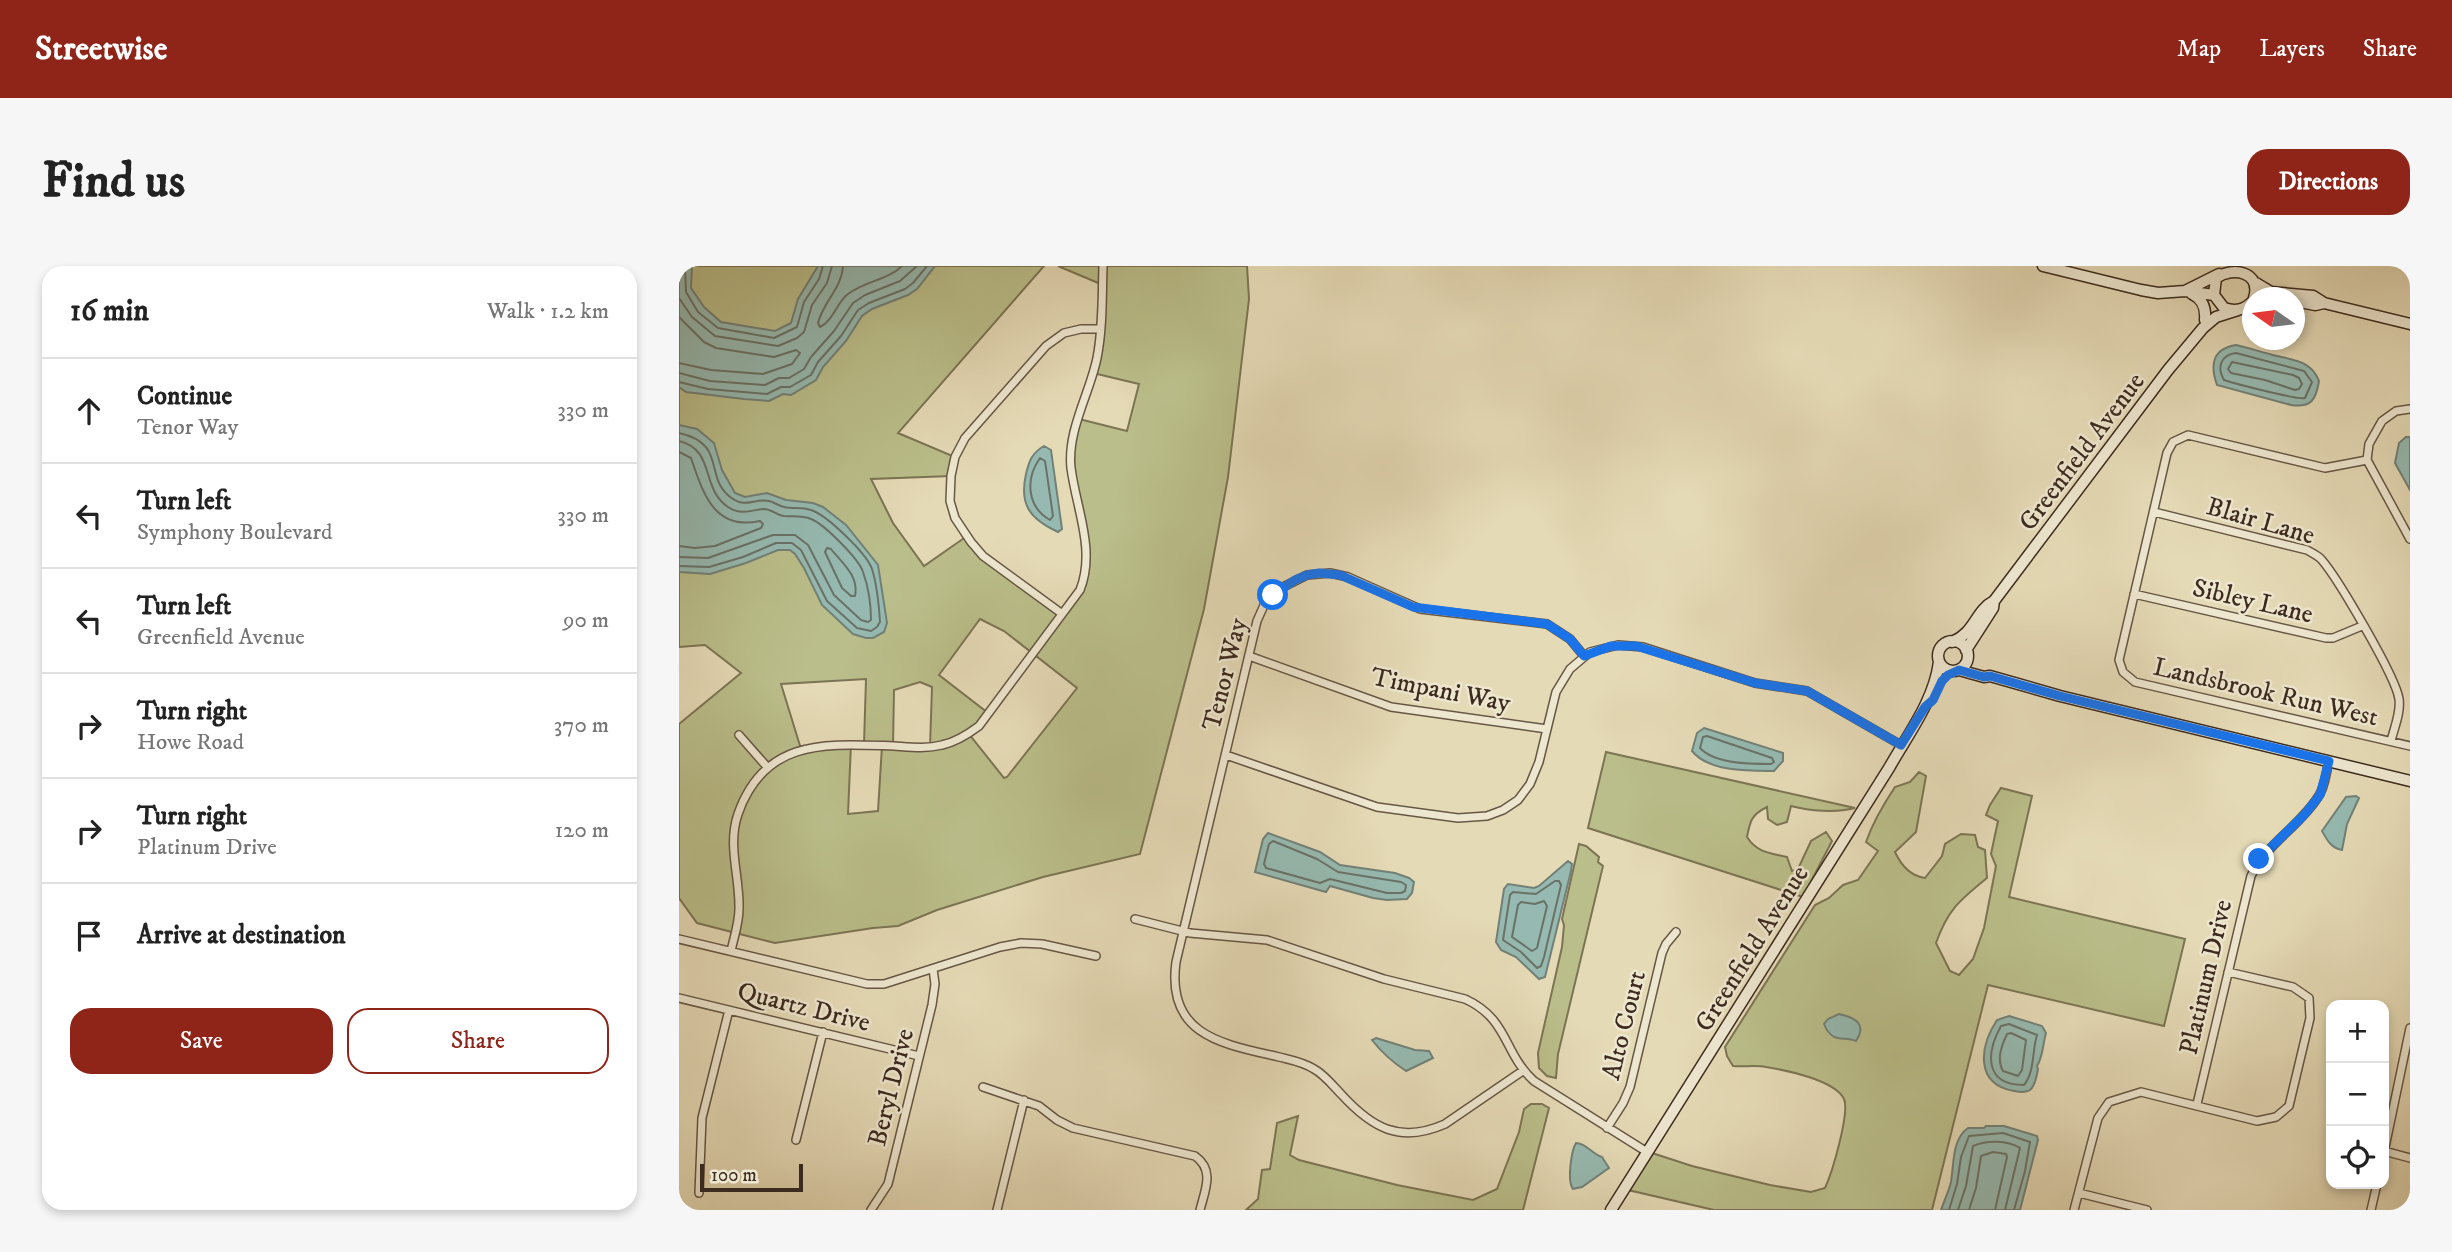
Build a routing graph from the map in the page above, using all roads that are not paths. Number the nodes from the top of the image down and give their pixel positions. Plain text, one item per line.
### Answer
1 (1103, 266) edge
2 (2258, 266) edge
3 (2048, 267) edge
4 (2234, 267) edge
5 (2220, 273) junction
6 (2254, 280) junction
7 (2253, 287) edge
8 (2185, 291) junction
9 (2214, 296) junction
10 (2305, 303) edge
11 (2324, 303) junction
12 (2242, 305) edge
13 (2242, 307) edge
14 (2204, 324) junction
15 (2410, 324) edge
16 (1100, 329) junction
17 (2410, 409) edge
18 (2367, 460) junction
19 (2154, 512) junction
20 (2410, 539) edge
21 (2134, 594) junction
22 (1994, 601) junction
23 (1061, 613) junction
24 (2362, 626) junction
25 (1952, 642) junction
26 (1967, 653) junction
27 (1249, 656) junction
28 (1584, 656) junction
29 (1940, 662) junction
30 (1957, 670) junction
31 (1990, 676) junction
32 (1925, 707) junction
33 (1547, 729) junction
34 (739, 735) dead end
35 (2391, 741) junction
36 (1901, 745) junction
37 (2410, 746) edge
38 (1226, 755) junction
39 (2329, 761) junction
40 (768, 768) junction
41 (2410, 781) edge
42 (1135, 919) dead end
43 (1184, 931) junction
44 (1676, 932) dead end
45 (679, 939) edge
46 (731, 951) junction
47 (1096, 956) dead end
48 (933, 969) junction
49 (2228, 972) junction
50 (679, 998) edge
51 (729, 1010) junction
52 (2410, 1028) edge
53 (823, 1032) junction
54 (919, 1056) junction
55 (2407, 1062) edge
56 (1524, 1070) junction
57 (983, 1087) dead end
58 (1024, 1100) junction
59 (2197, 1104) junction
60 (1607, 1129) junction
61 (2389, 1132) edge
62 (796, 1140) dead end
63 (1647, 1152) junction
64 (2389, 1152) edge
65 (2410, 1158) edge
66 (2376, 1189) edge
67 (699, 1193) dead end
68 (2079, 1193) junction
69 (871, 1210) edge
70 (997, 1210) edge
71 (1200, 1210) edge
72 (1611, 1210) edge
73 (2074, 1210) edge
74 (2147, 1210) edge
75 (2371, 1210) edge

1 - 16 street
2 - 6 main road
3 - 8 main road
4 - 5 main road
4 - 6 main road
5 - 8 main road
5 - 9 main road
6 - 7 main road
6 - 11 main road
8 - 9 main road
8 - 14 main road
9 - 12 main road
9 - 14 main road, Greenfield Avenue
10 - 11 main road
11 - 15 main road
13 - 14 main road, Greenfield Avenue
14 - 22 main road, Greenfield Avenue
16 - 23 street
16 - 23 street
17 - 18 street
18 - 19 street
18 - 20 street
19 - 21 street
19 - 24 street, Blair Lane
21 - 24 street, Sibley Lane
21 - 35 street, Landsbrook Run West
22 - 25 main road, Greenfield Avenue
22 - 26 main road, Greenfield Avenue
23 - 40 street
24 - 35 street, Blair Lane
25 - 26 main road
25 - 29 main road
26 - 30 main road
26 - 31 main road
27 - 28 street, Tenor Way
27 - 33 street, Timpani Way
27 - 38 street, Tenor Way
28 - 33 street
28 - 36 street
29 - 30 main road
29 - 32 main road, Greenfield Avenue
30 - 31 main road
30 - 32 main road, Greenfield Avenue
31 - 39 main road
32 - 36 main road, Greenfield Avenue
33 - 38 street
34 - 40 street
35 - 37 street, Landsbrook Run West
36 - 63 main road, Greenfield Avenue
38 - 43 street, Tenor Way
39 - 41 main road
39 - 49 street, Platinum Drive
40 - 46 street
42 - 43 street
43 - 56 street
43 - 56 street, Tenor Way
44 - 60 street, Alto Court
45 - 46 street
46 - 48 street
47 - 48 street
48 - 54 street, Beryl Drive
49 - 59 street, Platinum Drive
49 - 59 street
50 - 51 street, Quartz Drive
51 - 53 street, Quartz Drive
51 - 67 street
52 - 55 street
53 - 54 street, Quartz Drive
53 - 62 street
54 - 69 street, Beryl Drive
55 - 61 street
56 - 60 street
57 - 58 street
58 - 70 street
58 - 71 street
59 - 68 street
60 - 63 street
63 - 72 main road, Greenfield Avenue
64 - 65 street
66 - 75 street
68 - 73 street
68 - 74 street

